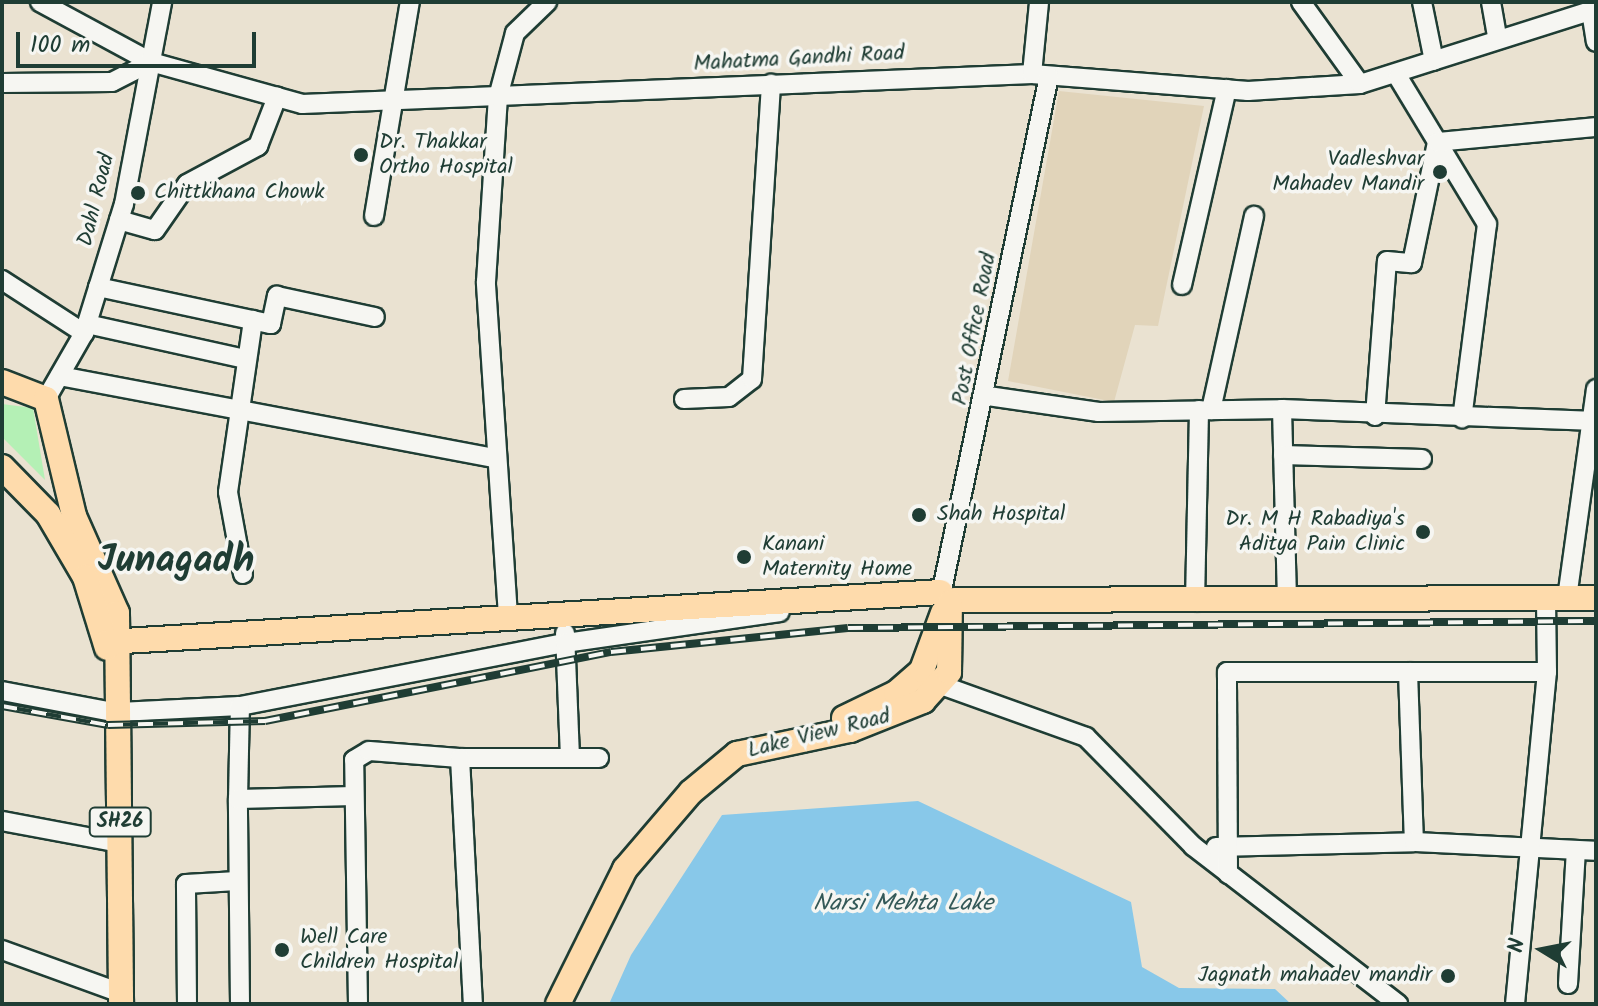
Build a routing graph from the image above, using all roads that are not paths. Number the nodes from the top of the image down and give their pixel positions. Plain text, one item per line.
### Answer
1 (40, 2) edge
2 (162, 2) edge
3 (410, 2) edge
4 (547, 2) edge
5 (1039, 2) edge
6 (1301, 2) edge
7 (1422, 2) edge
8 (1491, 2) edge
9 (1594, 10) edge
10 (1497, 37) junction
11 (1596, 42) edge
12 (1434, 61) junction
13 (151, 62) junction
14 (1040, 75) junction
15 (1398, 77) junction
16 (2, 83) edge
17 (771, 84) junction
18 (1360, 84) junction
19 (1227, 89) junction
20 (277, 97) junction
21 (498, 97) junction
22 (390, 101) junction
23 (1596, 127) edge
24 (1437, 142) junction
25 (374, 216) dead end
26 (1254, 216) dead end
27 (119, 220) junction
28 (2, 280) edge
29 (1182, 285) dead end
30 (98, 287) junction
31 (375, 317) dead end
32 (253, 320) junction
33 (86, 329) junction
34 (245, 359) junction
35 (60, 376) junction
36 (2, 382) edge
37 (1596, 389) edge
38 (988, 396) junction
39 (46, 399) junction
40 (684, 399) dead end
41 (1282, 409) junction
42 (1205, 410) junction
43 (238, 411) junction
44 (1375, 416) junction
45 (1462, 418) junction
46 (1595, 421) edge
47 (1283, 455) junction
48 (496, 458) junction
49 (1422, 459) dead end
50 (2, 467) edge
51 (65, 482) junction
52 (37, 503) junction
53 (243, 574) dead end
54 (1287, 596) junction
55 (951, 598) junction
56 (1557, 598) junction
57 (1596, 598) edge
58 (846, 602) junction
59 (1195, 602) junction
60 (564, 612) junction
61 (508, 616) junction
62 (113, 642) junction
63 (565, 643) junction
64 (1408, 672) junction
65 (1547, 672) junction
66 (917, 675) junction
67 (941, 687) junction
68 (2, 691) edge
69 (240, 706) junction
70 (113, 711) junction
71 (460, 758) junction
72 (570, 758) junction
73 (599, 758) dead end
74 (354, 796) junction
75 (238, 799) junction
76 (2, 821) edge
77 (115, 842) junction
78 (1414, 842) junction
79 (1193, 846) junction
80 (1228, 847) junction
81 (1528, 848) junction
82 (1576, 850) junction
83 (1596, 851) edge
84 (1228, 874) junction
85 (237, 881) junction
86 (2, 950) edge
87 (1568, 984) dead end
88 (116, 998) edge
89 (187, 1004) edge
90 (240, 1004) edge
91 (358, 1004) edge
92 (473, 1004) edge
93 (546, 1004) edge
94 (558, 1004) edge
95 (1398, 1004) edge
96 (1515, 1004) edge

1 - 13 street, Mahatma Gandhi Road
2 - 13 street, Dahl Road
3 - 22 street
4 - 21 street
5 - 14 street, Post Office Road
6 - 18 street
7 - 12 street
8 - 10 street
9 - 10 street, Mahatma Gandhi Road
9 - 11 street
10 - 12 street, Mahatma Gandhi Road
12 - 15 street, Mahatma Gandhi Road
13 - 16 street
13 - 20 street, Mahatma Gandhi Road
13 - 27 street, Dahl Road
14 - 17 street, Mahatma Gandhi Road
14 - 19 street, Mahatma Gandhi Road
14 - 38 street, Post Office Road
15 - 18 street, Mahatma Gandhi Road
15 - 24 street
17 - 21 street, Mahatma Gandhi Road
17 - 40 street
18 - 19 street, Mahatma Gandhi Road
19 - 29 street
20 - 22 street, Mahatma Gandhi Road
20 - 27 street
21 - 22 street, Mahatma Gandhi Road
21 - 48 street
22 - 25 street
23 - 24 street
24 - 44 street
24 - 45 street
26 - 42 street
27 - 30 street, Dahl Road
28 - 33 street
30 - 32 street
30 - 33 street, Dahl Road
31 - 32 street
32 - 34 street
33 - 34 street
33 - 35 street, Dahl Road
34 - 43 street
35 - 39 street, Dahl Road
35 - 43 street
36 - 39 main road
37 - 46 street
38 - 42 street
38 - 55 street, Post Office Road
39 - 51 main road, SH26
41 - 42 street
41 - 44 street
41 - 47 street
42 - 59 street
43 - 48 street
43 - 53 street
44 - 45 street
45 - 46 street
46 - 56 street
47 - 49 street
47 - 54 street
48 - 61 street
50 - 52 main road, SH26
51 - 52 main road
51 - 62 main road, SH26
52 - 62 main road, SH26
54 - 56 main road
54 - 59 main road
55 - 58 main road
55 - 59 main road
55 - 66 main road
55 - 67 main road
56 - 57 main road
56 - 65 street
58 - 60 main road
58 - 63 street
60 - 61 main road
60 - 63 street
61 - 62 main road
62 - 70 main road, SH26
63 - 69 street
63 - 72 street
64 - 65 street
64 - 78 street
64 - 80 street
65 - 81 street
66 - 67 street
66 - 93 main road, Lake View Road
67 - 79 street
67 - 94 main road, Lake View Road
68 - 70 street
69 - 70 street
69 - 75 street
70 - 77 main road, SH26
71 - 72 street
71 - 74 street
71 - 92 street
72 - 73 street
74 - 75 street
74 - 91 street
75 - 85 street
76 - 77 street
77 - 88 main road, SH26
78 - 80 street
78 - 81 street
79 - 80 street
79 - 84 street
80 - 84 street
81 - 82 street
81 - 96 street
82 - 83 street
82 - 87 street
84 - 95 street
85 - 89 street
85 - 90 street
86 - 88 street

